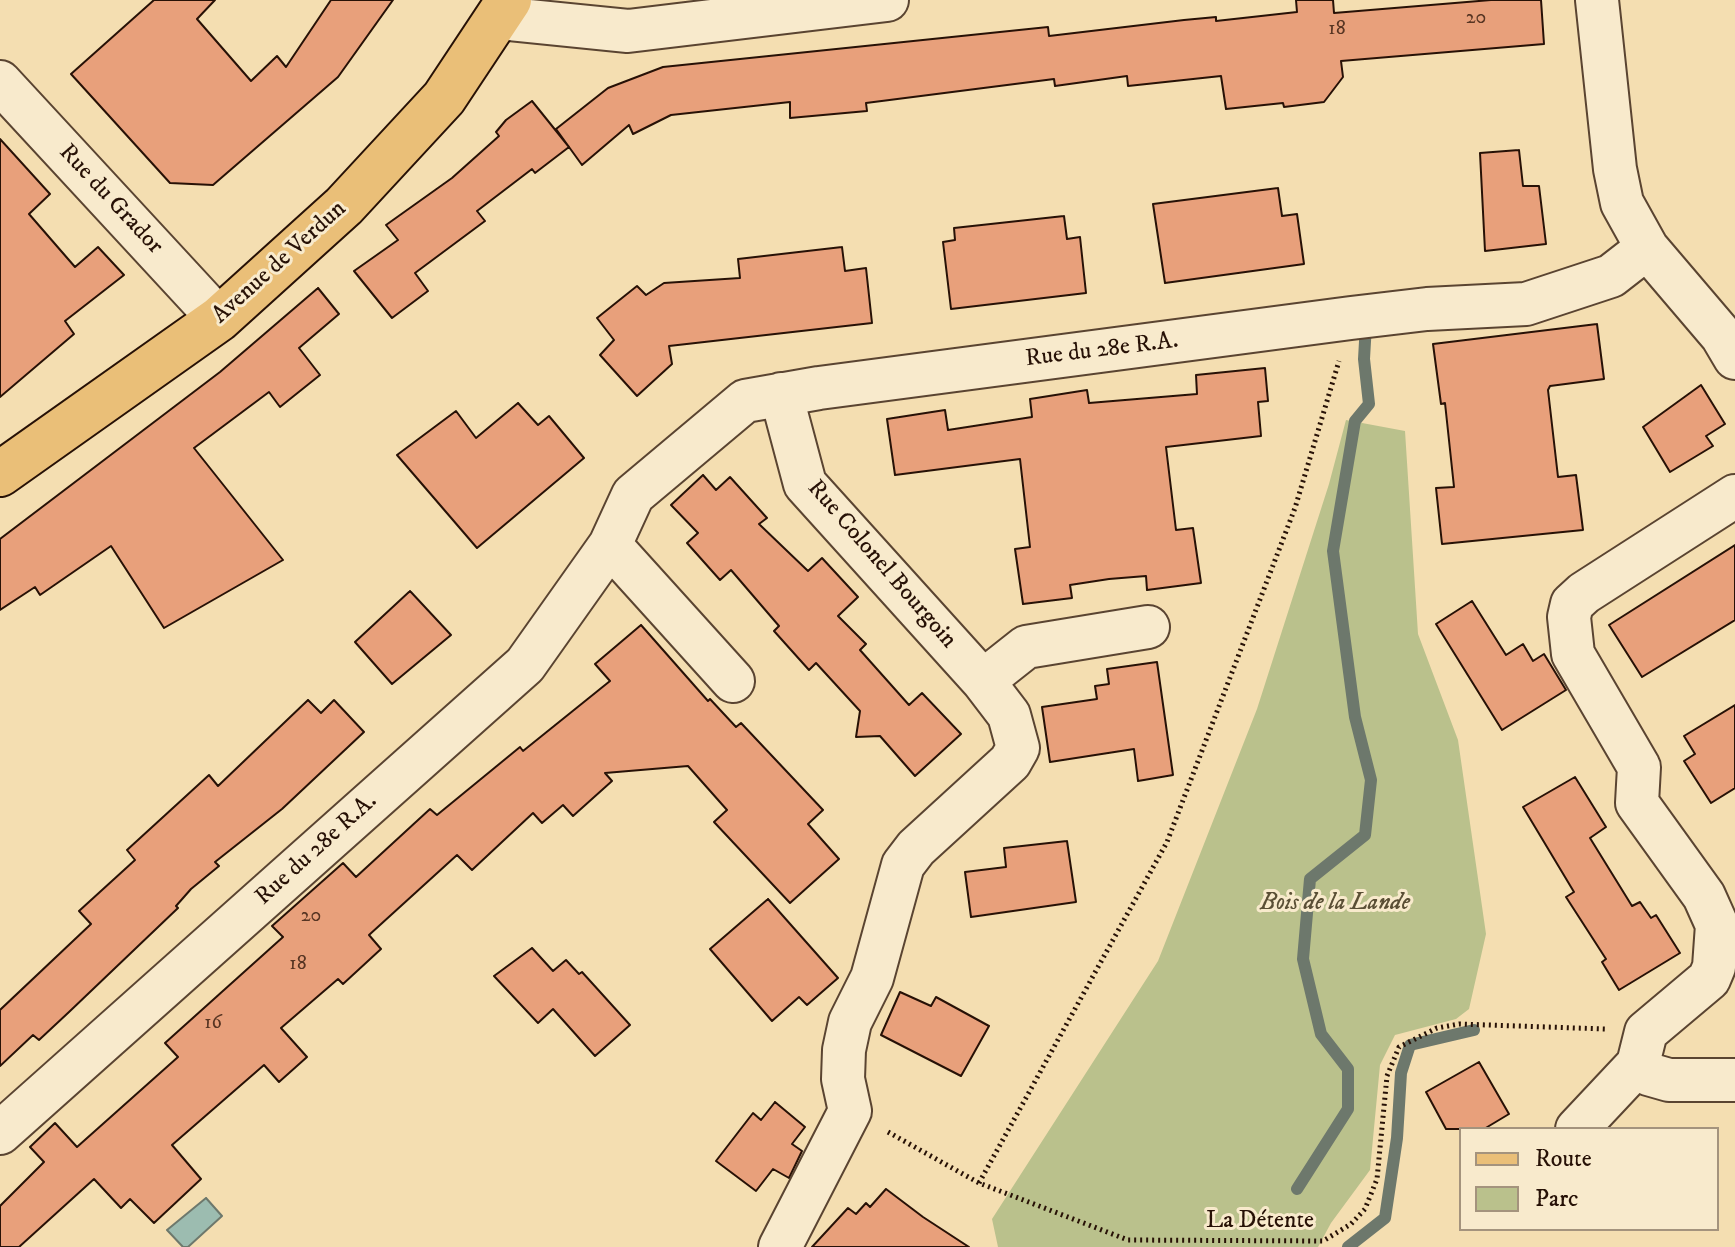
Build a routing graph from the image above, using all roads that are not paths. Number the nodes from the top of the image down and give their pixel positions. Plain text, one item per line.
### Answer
1 (887, 0) edge
2 (1597, 0) edge
3 (505, 9) edge
4 (0, 82) edge
5 (1647, 248) junction
6 (219, 319) junction
7 (1735, 358) edge
8 (781, 394) junction
9 (0, 474) edge
10 (1735, 496) edge
11 (610, 545) junction
12 (1148, 627) dead end
13 (733, 681) dead end
14 (983, 681) junction
15 (1642, 1048) junction
16 (1735, 1080) edge
17 (1579, 1127) edge
18 (0, 1133) edge
19 (780, 1247) edge

1 - 3 street
2 - 5 street
3 - 6 main road, Avenue de Verdun
4 - 6 street, Rue du Grador
5 - 7 street
5 - 8 street, Rue du 28e R.A.
6 - 9 main road, Avenue de Verdun
8 - 11 street, Rue du 28e R.A.
8 - 14 street, Rue Colonel Bourgoin
10 - 15 street
11 - 13 street
11 - 18 street, Rue du 28e R.A.
12 - 14 street
14 - 19 street, Rue Colonel Bourgoin
15 - 16 street
15 - 17 street

